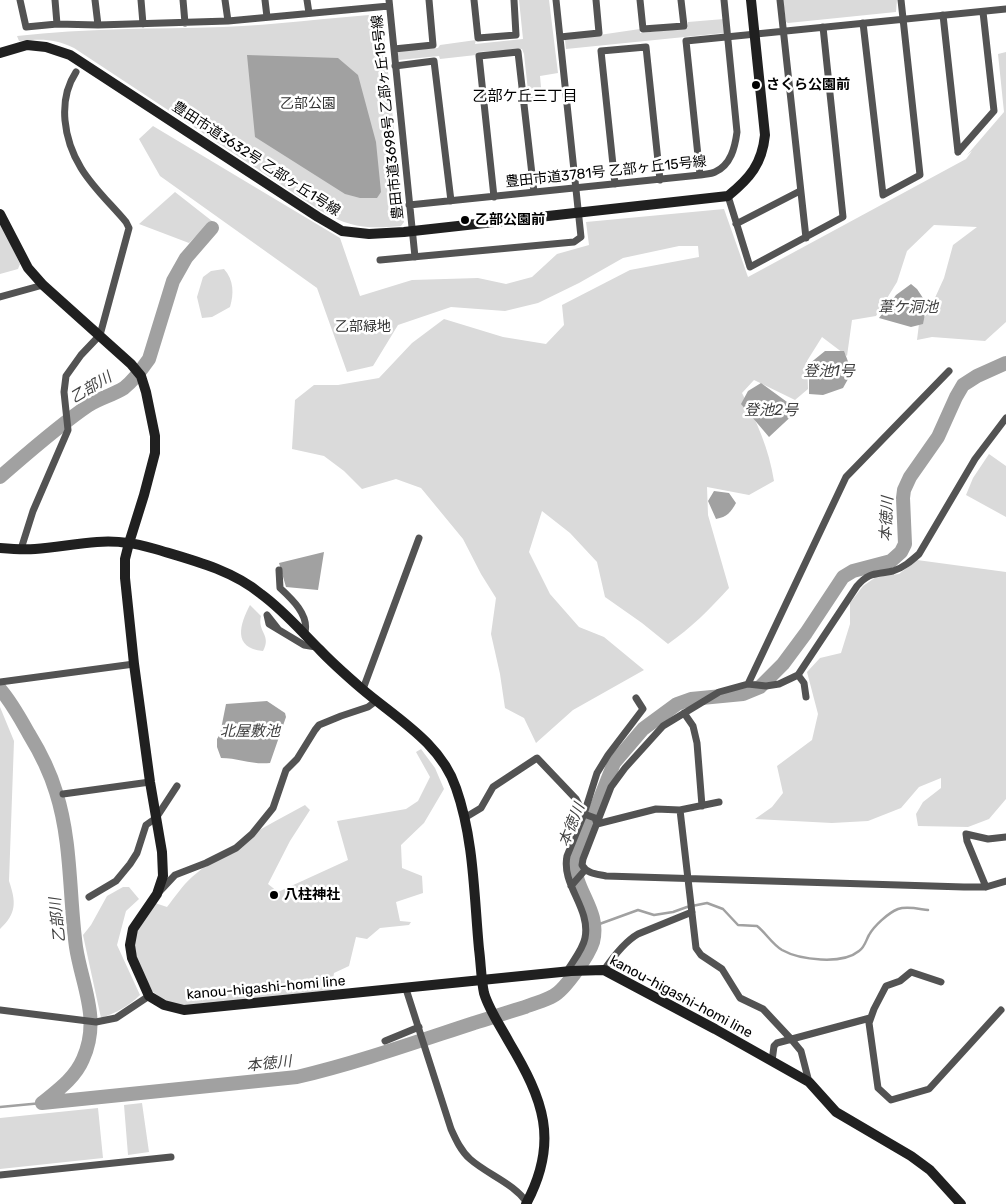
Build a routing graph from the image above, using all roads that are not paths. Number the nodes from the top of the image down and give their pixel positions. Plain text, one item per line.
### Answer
1 (20, 0) edge
2 (54, 0) edge
3 (96, 0) edge
4 (141, 0) edge
5 (183, 0) edge
6 (225, 0) edge
7 (265, 0) edge
8 (307, 0) edge
9 (348, 0) edge
10 (428, 0) edge
11 (474, 0) edge
12 (514, 0) edge
13 (556, 0) edge
14 (596, 0) edge
15 (640, 0) edge
16 (681, 0) edge
17 (724, 0) edge
18 (752, 0) edge
19 (780, 0) edge
20 (901, 0) edge
21 (389, 3) edge
22 (348, 9) junction
23 (1006, 9) edge
24 (983, 12) junction
25 (309, 13) junction
26 (943, 15) junction
27 (267, 17) junction
28 (903, 19) junction
29 (228, 21) junction
30 (185, 22) junction
31 (863, 23) junction
32 (57, 24) junction
33 (143, 24) junction
34 (98, 25) junction
35 (823, 27) junction
36 (755, 29) junction
37 (783, 31) junction
38 (728, 36) junction
39 (560, 37) junction
40 (394, 49) junction
41 (0, 53) edge
42 (395, 66) junction
43 (76, 72) dead end
44 (700, 175) junction
45 (660, 180) junction
46 (615, 184) junction
47 (576, 188) junction
48 (800, 191) junction
49 (534, 192) junction
50 (494, 196) junction
51 (728, 196) junction
52 (451, 201) junction
53 (409, 205) junction
54 (578, 213) junction
55 (0, 214) edge
56 (736, 224) junction
57 (412, 231) junction
58 (806, 238) junction
59 (416, 257) junction
60 (380, 260) dead end
61 (43, 285) junction
62 (0, 298) edge
63 (100, 336) junction
64 (949, 371) dead end
65 (1006, 418) edge
66 (419, 538) dead end
67 (129, 543) junction
68 (0, 548) edge
69 (21, 549) junction
70 (278, 570) dead end
71 (278, 629) dead end
72 (304, 632) junction
73 (317, 647) junction
74 (134, 664) junction
75 (798, 675) junction
76 (0, 682) edge
77 (752, 685) junction
78 (363, 689) junction
79 (806, 697) dead end
80 (636, 698) dead end
81 (376, 701) junction
82 (685, 712) junction
83 (150, 782) junction
84 (177, 786) dead end
85 (63, 794) dead end
86 (719, 802) dead end
87 (702, 806) junction
88 (680, 810) junction
89 (584, 814) junction
90 (466, 817) junction
91 (156, 818) junction
92 (596, 821) junction
93 (1006, 837) edge
94 (584, 870) junction
95 (688, 880) junction
96 (1006, 881) edge
97 (571, 886) junction
98 (986, 887) junction
99 (157, 894) junction
100 (89, 897) dead end
101 (692, 912) junction
102 (604, 970) junction
103 (572, 971) junction
104 (482, 981) junction
105 (941, 982) dead end
106 (406, 989) junction
107 (149, 996) junction
108 (0, 1010) edge
109 (1001, 1010) dead end
110 (870, 1018) junction
111 (419, 1028) junction
112 (791, 1039) junction
113 (385, 1041) dead end
114 (772, 1061) junction
115 (809, 1082) junction
116 (172, 1157) dead end
117 (0, 1175) edge
118 (527, 1203) edge
119 (961, 1204) edge

1 - 32 street
2 - 32 street
3 - 34 street
4 - 33 street
5 - 30 street
6 - 29 street
7 - 27 street
8 - 25 street
9 - 22 street
10 - 40 street
11 - 12 street
13 - 39 street
14 - 39 street
15 - 16 street
17 - 38 street, 豊田市道3781号 乙部ヶ丘15号線
18 - 36 street
19 - 37 street
20 - 28 street
21 - 22 street
21 - 40 street, 豊田市道3698号 乙部ヶ丘15号線
22 - 25 street
23 - 24 street
24 - 26 street
24 - 26 street
25 - 27 street
26 - 28 street
27 - 29 street
28 - 31 street
28 - 31 street
29 - 30 street
30 - 33 street
31 - 35 street
32 - 34 street
33 - 34 street
35 - 37 street
35 - 58 street
36 - 37 street
36 - 38 street
36 - 51 street
37 - 48 street
38 - 44 street, 豊田市道3781号 乙部ヶ丘15号線
38 - 44 street
39 - 47 street
40 - 42 street, 豊田市道3698号 乙部ヶ丘15号線
41 - 57 street, 豊田市道3632号 乙部ヶ丘1号線
42 - 52 street
42 - 53 street, 豊田市道3698号 乙部ヶ丘15号線
43 - 63 street
44 - 45 street, 豊田市道3781号 乙部ヶ丘15号線
45 - 46 street, 豊田市道3781号 乙部ヶ丘15号線
45 - 46 street
46 - 47 street, 豊田市道3781号 乙部ヶ丘15号線
47 - 49 street, 豊田市道3781号 乙部ヶ丘15号線
47 - 54 street
48 - 56 street
48 - 58 street
49 - 50 street, 豊田市道3781号 乙部ヶ丘15号線
49 - 50 street
50 - 52 street, 豊田市道3781号 乙部ヶ丘15号線
51 - 54 street, 豊田市道3632号 乙部ヶ丘1号線
51 - 56 street
52 - 53 street, 豊田市道3781号 乙部ヶ丘15号線
53 - 57 street, 豊田市道3698号 乙部ヶ丘15号線
54 - 57 street, 豊田市道3632号 乙部ヶ丘1号線
54 - 59 street
55 - 61 street
56 - 58 street
57 - 59 street, 豊田市道3698号 乙部ヶ丘15号線
59 - 60 street
61 - 62 street
61 - 63 street
63 - 67 street
63 - 69 street
64 - 77 street
65 - 75 street
66 - 78 street
67 - 69 street
67 - 72 street
67 - 74 street
68 - 69 street
70 - 72 street
71 - 73 street
72 - 73 street
73 - 78 street
74 - 76 street
74 - 83 street
75 - 77 street
75 - 79 street
77 - 82 street
78 - 81 street
80 - 89 street
81 - 90 street
81 - 99 street
82 - 87 street
82 - 92 street
83 - 85 street
83 - 91 street
84 - 91 street
86 - 87 street
87 - 88 street
88 - 92 street
88 - 95 street
89 - 90 street
89 - 92 street
89 - 97 street
90 - 104 street
91 - 99 street
91 - 100 street
92 - 94 street
93 - 98 street
94 - 95 street
94 - 97 street
95 - 98 street
95 - 101 street
96 - 98 street
97 - 103 street
99 - 107 street
101 - 102 street
101 - 112 street
102 - 103 street, kanou-higashi-homi line
102 - 114 street, kanou-higashi-homi line
103 - 104 street, kanou-higashi-homi line
104 - 106 street, kanou-higashi-homi line
104 - 118 street
105 - 110 street
106 - 107 street, kanou-higashi-homi line
106 - 111 street
107 - 108 street
109 - 110 street
110 - 112 street
111 - 113 street
111 - 118 street
112 - 114 street
112 - 115 street
114 - 115 street, kanou-higashi-homi line
115 - 119 street, kanou-higashi-homi line
116 - 117 street

